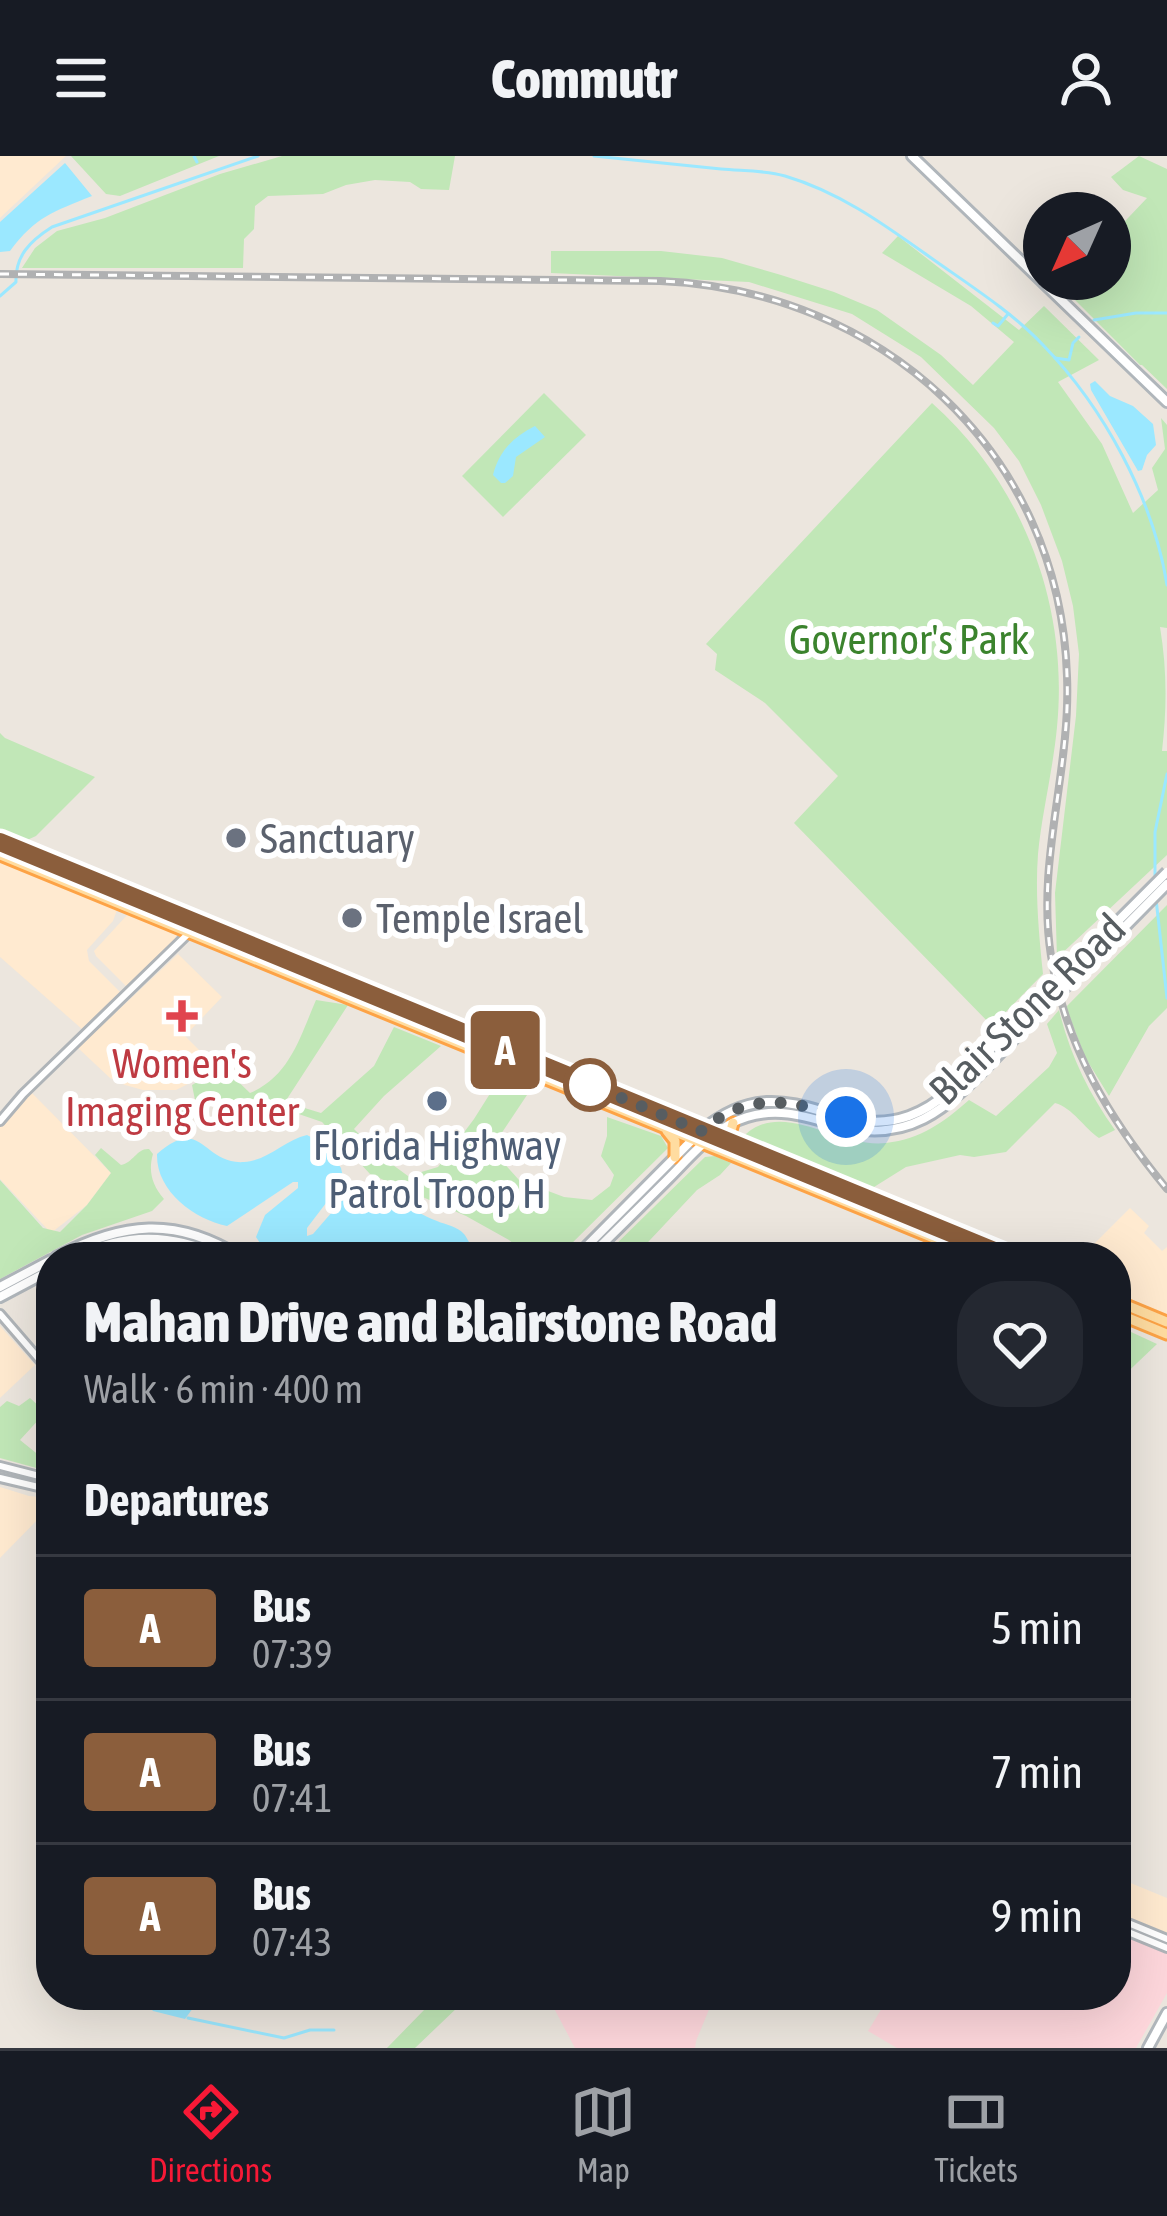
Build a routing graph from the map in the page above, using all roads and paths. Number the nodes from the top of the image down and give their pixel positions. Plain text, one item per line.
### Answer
1 (912, 156) edge
2 (1167, 405) edge
3 (0, 842) edge
4 (0, 855) edge
5 (42, 866) junction
6 (1167, 872) edge
7 (1167, 884) edge
8 (191, 927) junction
9 (272, 961) junction
10 (1005, 1041) junction
11 (774, 1101) junction
12 (770, 1112) junction
13 (0, 1120) edge
14 (733, 1123) junction
15 (864, 1126) junction
16 (663, 1127) junction
17 (702, 1137) junction
18 (737, 1146) junction
19 (675, 1157) junction
20 (923, 1228) junction
21 (89, 1242) edge
22 (116, 1242) edge
23 (176, 1242) edge
24 (210, 1242) edge
25 (591, 1242) edge
26 (603, 1242) edge
27 (951, 1242) edge
28 (965, 1242) edge
29 (36, 1268) edge
30 (36, 1278) edge
31 (0, 1287) edge
32 (0, 1298) edge
33 (1131, 1307) edge
34 (0, 1314) edge
35 (1131, 1319) edge
36 (1167, 1322) edge
37 (1167, 1334) edge
38 (36, 1356) edge
39 (0, 1466) edge
40 (36, 1475) edge
41 (0, 1478) edge
42 (36, 1486) edge
43 (1131, 1928) edge
44 (1167, 1944) edge
45 (1167, 2013) edge
46 (1148, 2048) edge

1 - 2 main road
3 - 5 main road
4 - 5 main road
5 - 8 main road
6 - 10 main road, Blair Stone Road, bridge
7 - 10 main road, Blair Stone Road, bridge
8 - 9 main road
8 - 13 street
9 - 16 main road
9 - 17 main road
10 - 15 main road, Blair Stone Road
11 - 12 main road
11 - 15 main road, Blair Stone Road
11 - 17 main road, Blair Stone Road
12 - 14 main road, Blair Stone Road
12 - 15 main road, Blair Stone Road
14 - 17 main road, Blair Stone Road
14 - 18 main road
16 - 17 main road
16 - 19 main road
17 - 18 main road
17 - 19 main road, Blair Stone Road
17 - 20 main road
17 - 26 main road, Blair Stone Road
18 - 20 main road
19 - 25 main road, Blair Stone Road
20 - 27 main road
20 - 28 main road
21 - 24 main road
22 - 23 main road
29 - 31 main road
30 - 32 main road
33 - 36 main road
34 - 38 street
35 - 37 main road
39 - 40 street
41 - 42 street
43 - 44 street
45 - 46 main road

